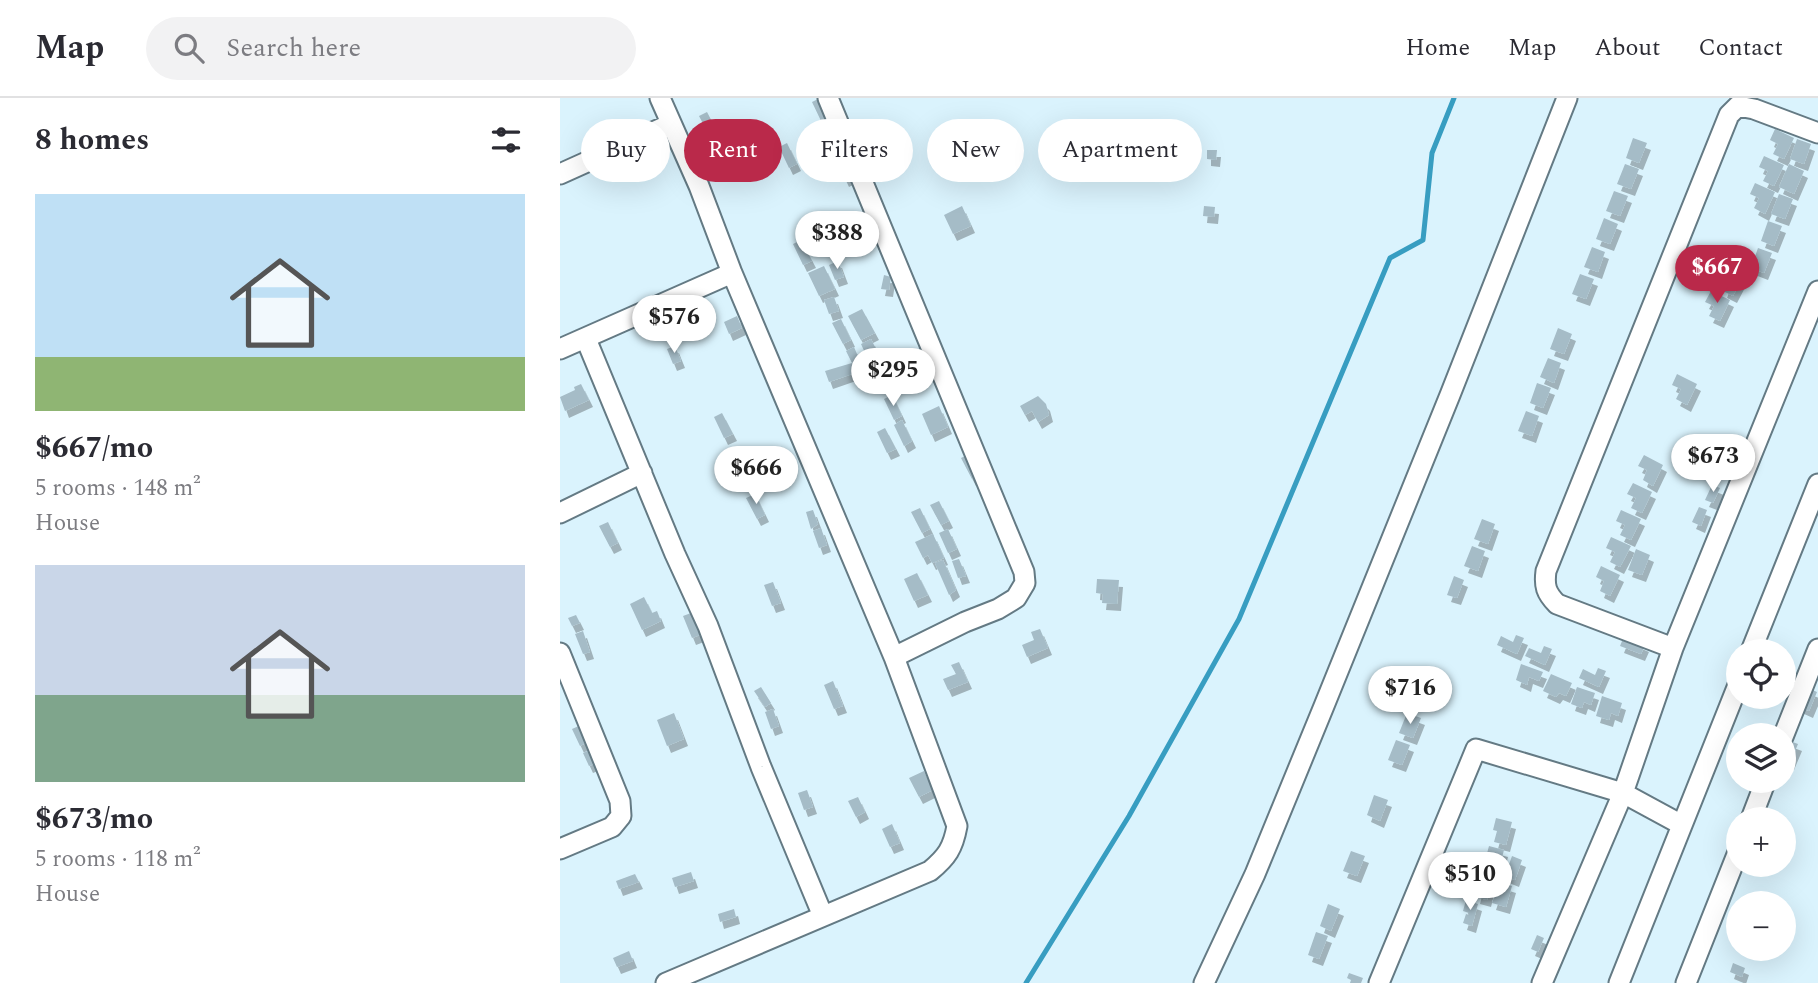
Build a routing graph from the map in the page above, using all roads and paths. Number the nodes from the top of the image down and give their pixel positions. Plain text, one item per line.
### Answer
1 (660, 98) edge
2 (828, 98) edge
3 (1567, 98) edge
4 (671, 124) junction
5 (1818, 133) edge
6 (560, 174) edge
7 (732, 273) junction
8 (1818, 291) edge
9 (586, 339) junction
10 (560, 349) edge
11 (642, 473) junction
12 (1818, 484) edge
13 (560, 513) edge
14 (1756, 639) edge
15 (1673, 648) junction
16 (1818, 649) edge
17 (560, 653) edge
18 (894, 657) junction
19 (1728, 709) edge
20 (1789, 723) edge
21 (1623, 793) junction
22 (1682, 825) junction
23 (560, 849) edge
24 (1728, 877) edge
25 (823, 916) junction
26 (669, 982) edge
27 (1204, 983) edge
28 (1379, 983) edge
29 (1542, 983) edge
30 (1619, 983) edge
31 (1686, 983) edge

1 - 4 street
2 - 18 street
3 - 27 street
4 - 6 street
4 - 7 street
5 - 15 street
7 - 9 street
7 - 18 street
8 - 15 street
9 - 10 street
9 - 11 street
11 - 13 street
11 - 25 street
12 - 14 street
15 - 21 street
16 - 20 street
17 - 23 street
18 - 25 street
19 - 22 street
21 - 22 street
21 - 28 street
21 - 29 street
22 - 30 street
24 - 31 street
25 - 26 street

